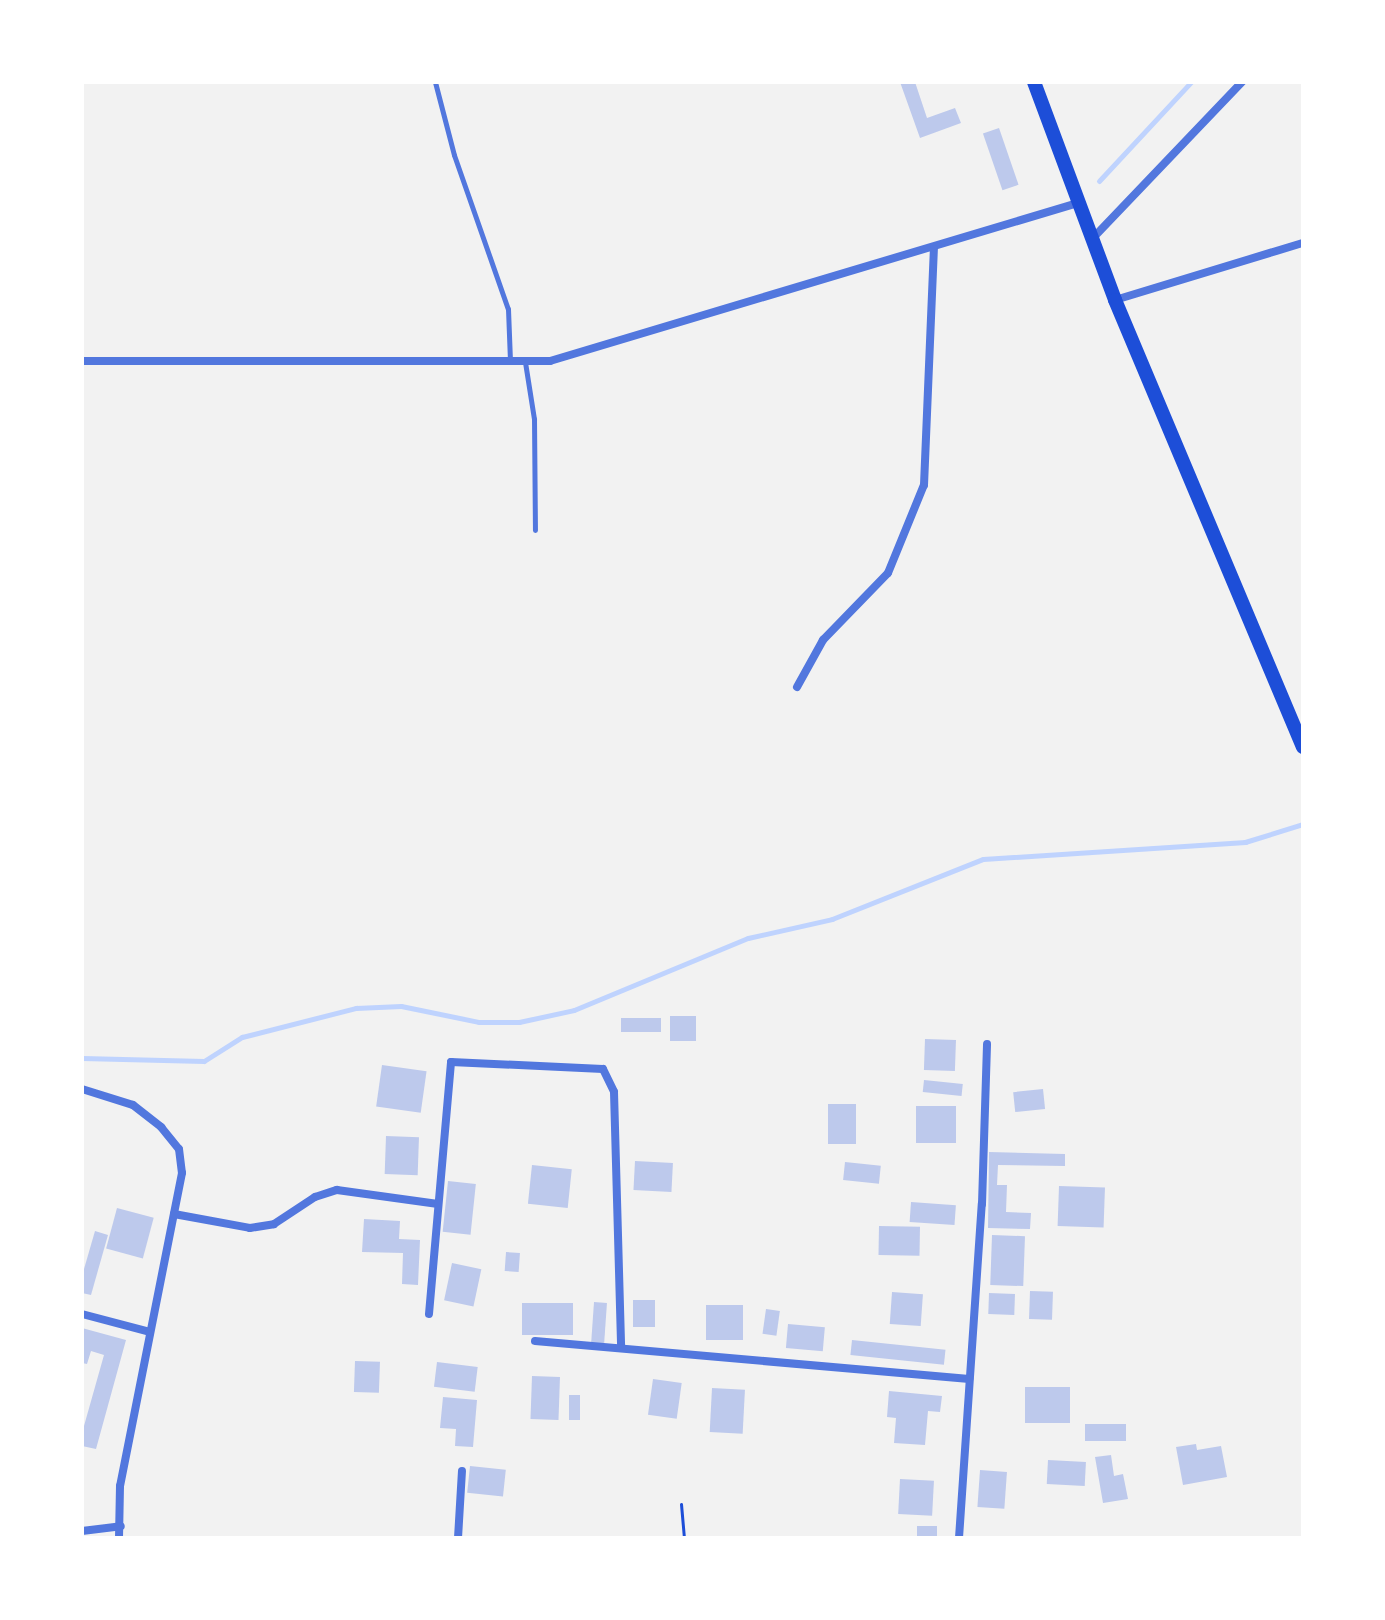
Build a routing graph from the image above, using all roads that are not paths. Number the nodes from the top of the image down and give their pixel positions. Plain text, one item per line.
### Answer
1 (435, 82) edge
2 (1034, 82) edge
3 (1242, 82) edge
4 (1082, 202) junction
5 (1093, 238) junction
6 (1303, 243) edge
7 (934, 249) junction
8 (1115, 300) junction
9 (82, 361) edge
10 (525, 362) junction
11 (510, 363) junction
12 (535, 530) dead end
13 (797, 687) dead end
14 (1303, 747) edge
15 (987, 1044) dead end
16 (82, 1089) edge
17 (438, 1204) junction
18 (174, 1214) junction
19 (82, 1314) edge
20 (429, 1314) dead end
21 (150, 1332) junction
22 (535, 1341) dead end
23 (621, 1348) junction
24 (969, 1379) junction
25 (462, 1471) dead end
26 (121, 1526) junction
27 (82, 1531) edge
28 (119, 1538) edge
29 (458, 1538) edge
30 (959, 1538) edge

1 - 11 lane
2 - 4 main road
3 - 5 street
4 - 5 main road
4 - 7 street
5 - 8 main road
6 - 8 street
7 - 10 street
7 - 13 street
8 - 14 main road
9 - 11 street
10 - 11 street
10 - 12 lane
15 - 24 street
16 - 18 street
17 - 18 street
17 - 20 street
17 - 23 street
18 - 21 street
19 - 21 street
21 - 26 street
22 - 23 street
23 - 24 street
24 - 30 street
25 - 29 street
26 - 27 street
26 - 28 street

